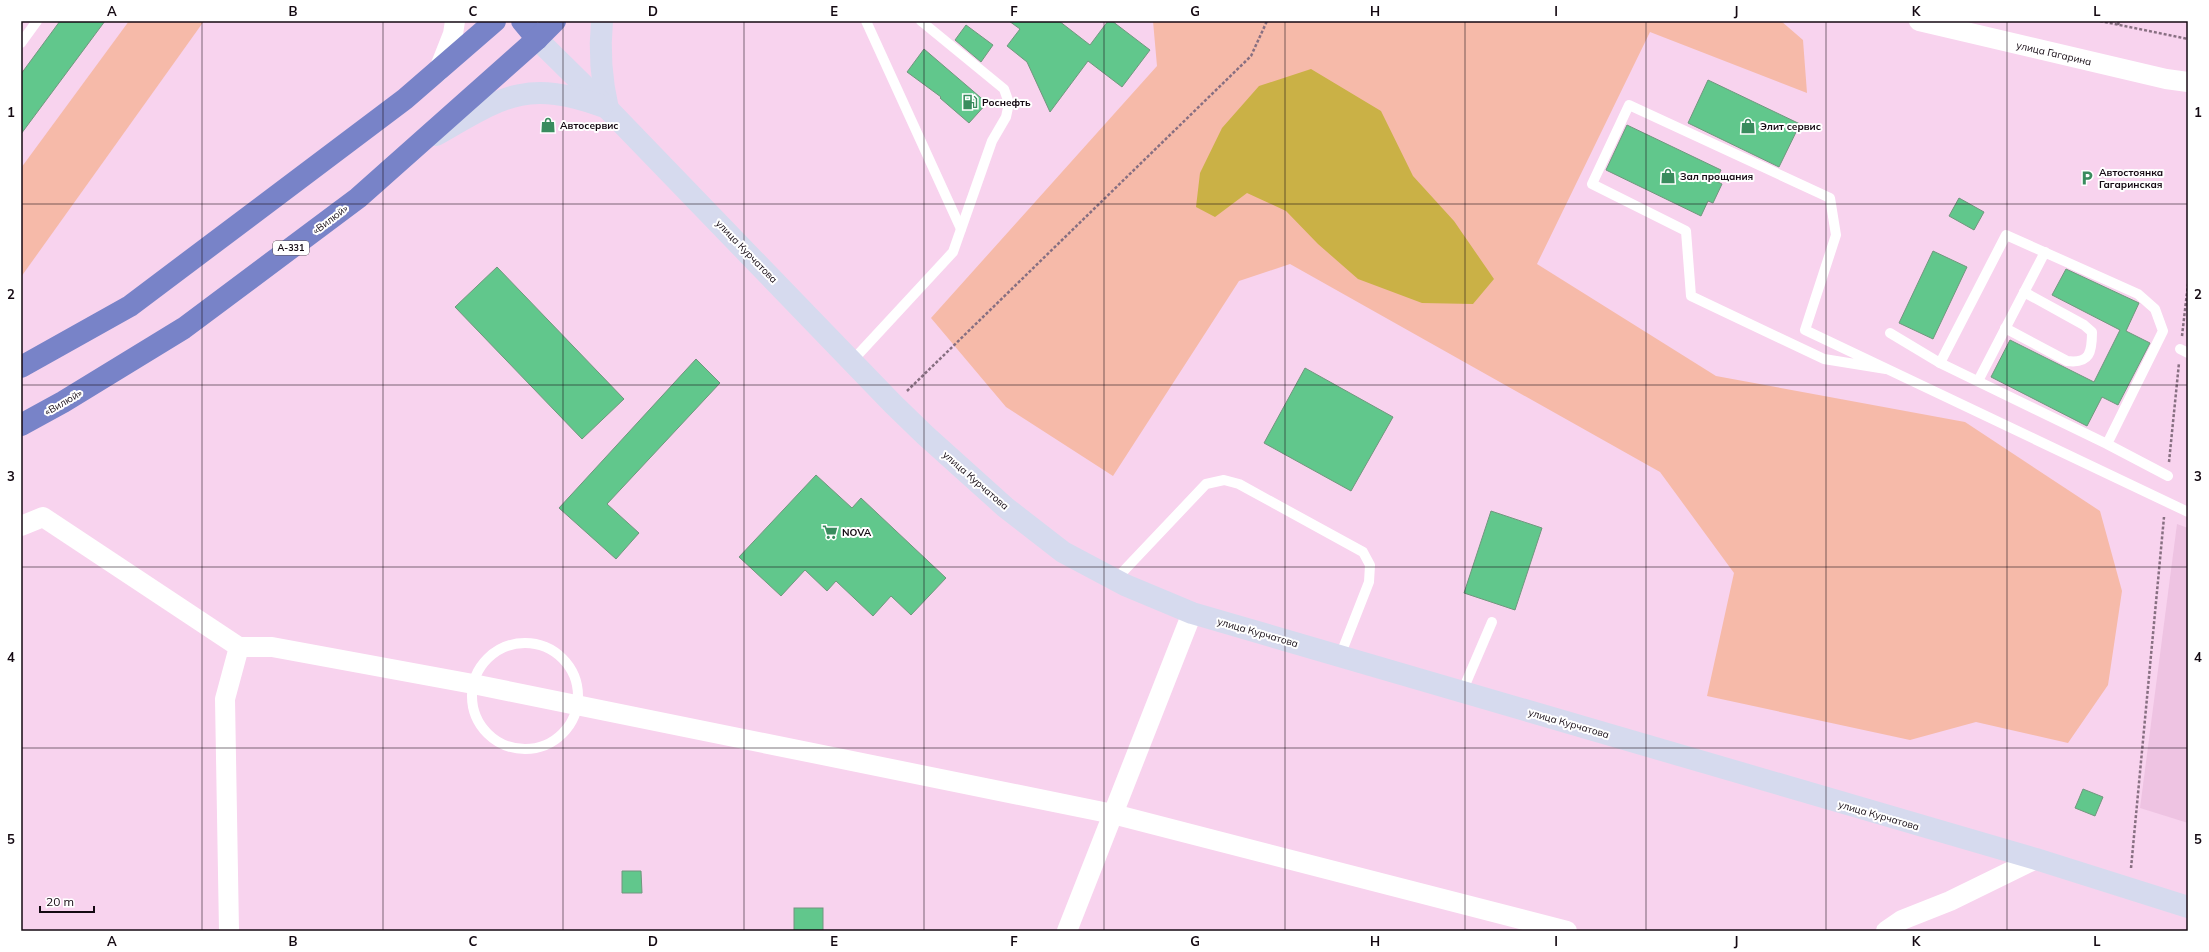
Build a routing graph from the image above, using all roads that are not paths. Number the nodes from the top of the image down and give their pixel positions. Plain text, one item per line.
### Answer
1 (37, 21) edge
2 (455, 21) edge
3 (495, 21) edge
4 (522, 21) edge
5 (555, 21) edge
6 (602, 21) edge
7 (866, 21) edge
8 (921, 21) edge
9 (1929, 22) edge
10 (537, 39) junction
11 (21, 43) edge
12 (438, 72) junction
13 (2188, 82) edge
14 (608, 109) junction
15 (418, 146) junction
16 (961, 229) junction
17 (2045, 252) junction
18 (2024, 292) junction
19 (2006, 328) junction
20 (1890, 333) dead end
21 (853, 360) junction
22 (1940, 363) junction
23 (21, 367) edge
24 (1886, 369) junction
25 (1978, 381) junction
26 (21, 424) edge
27 (2107, 444) junction
28 (2168, 476) road end
29 (2188, 512) edge
30 (21, 526) edge
31 (1115, 580) junction
32 (1192, 613) junction
33 (1492, 622) dead end
34 (239, 647) junction
35 (1340, 656) junction
36 (473, 684) junction
37 (1462, 692) junction
38 (578, 705) junction
39 (1113, 814) junction
40 (2036, 859) junction
41 (2188, 907) edge
42 (229, 931) edge
43 (1067, 931) edge
44 (1567, 931) edge
45 (1886, 931) edge

1 - 11 lane
2 - 12 street
3 - 12 highway
4 - 10 highway, улица Курчатова
5 - 10 highway, «Вилюй» / А-331
6 - 14 main road
7 - 16 lane
8 - 16 lane
9 - 13 street, улица Гагарина
10 - 14 main road, улица Курчатова
10 - 15 highway, «Вилюй» / А-331
12 - 23 highway
14 - 15 main road
14 - 21 main road, улица Курчатова
15 - 26 highway, «Вилюй» / А-331
16 - 21 lane
17 - 18 lane
17 - 22 lane
17 - 27 lane
18 - 19 lane
18 - 19 lane
19 - 25 lane
20 - 22 lane
21 - 31 main road, улица Курчатова
22 - 25 lane
24 - 24 lane
24 - 29 lane
25 - 27 lane
27 - 28 lane
30 - 34 street
31 - 32 main road, улица Курчатова
31 - 35 lane
32 - 35 main road, улица Курчатова
32 - 39 street
33 - 37 lane
34 - 36 street
34 - 42 street
35 - 37 main road, улица Курчатова
36 - 38 street
36 - 38 lane
36 - 38 lane
37 - 40 main road, улица Курчатова
38 - 39 street
39 - 43 street
39 - 44 street
40 - 41 main road, улица Курчатова
40 - 45 street

